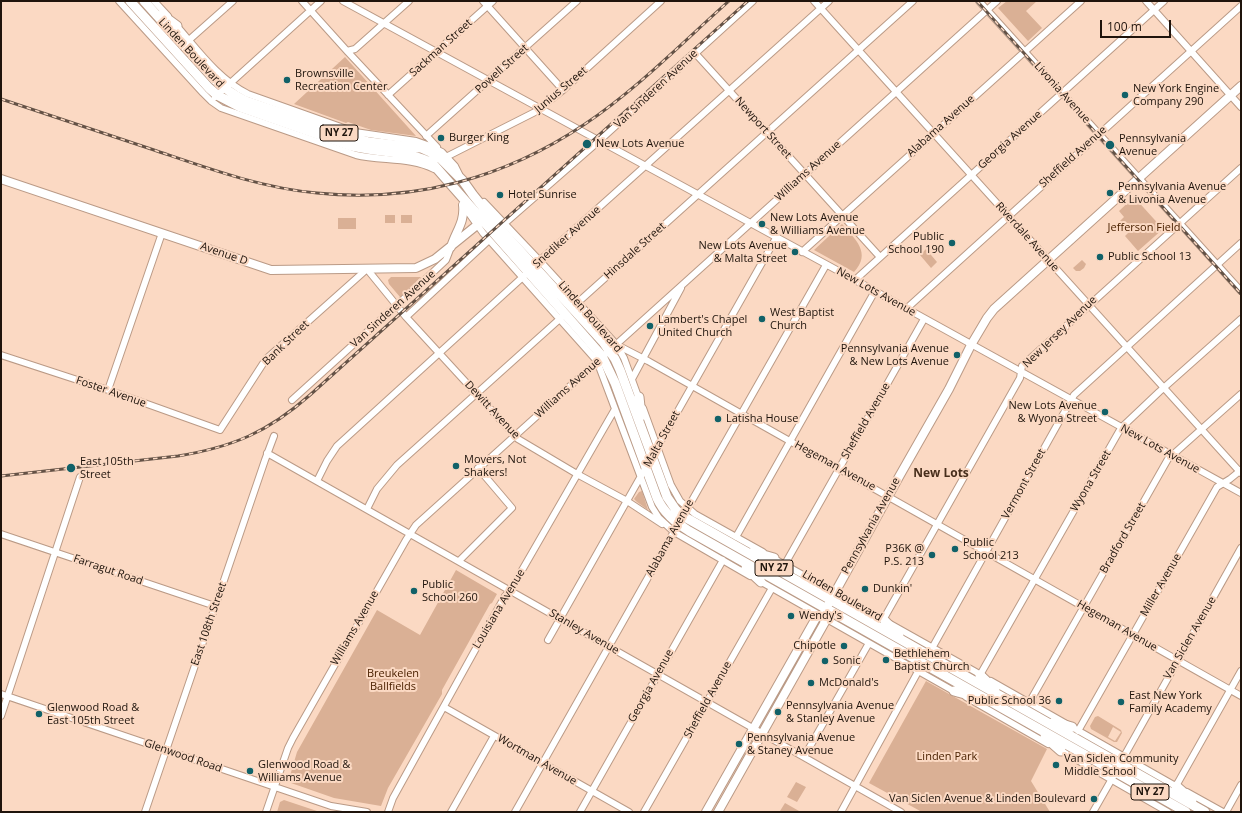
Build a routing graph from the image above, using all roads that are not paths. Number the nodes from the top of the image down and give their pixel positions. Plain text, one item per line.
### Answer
1 (119, 1) edge
2 (130, 1) edge
3 (144, 1) edge
4 (154, 1) edge
5 (233, 1) edge
6 (302, 1) edge
7 (321, 1) edge
8 (343, 1) edge
9 (409, 1) edge
10 (483, 1) edge
11 (493, 1) edge
12 (577, 1) edge
13 (661, 1) edge
14 (753, 1) edge
15 (814, 1) edge
16 (829, 1) edge
17 (912, 1) edge
18 (979, 1) edge
19 (997, 1) edge
20 (1081, 1) edge
21 (1146, 1) edge
22 (1164, 1) edge
23 (487, 6) junction
24 (1241, 6) edge
25 (821, 8) junction
26 (311, 10) junction
27 (987, 10) junction
28 (1154, 10) junction
29 (384, 23) junction
30 (177, 26) junction
31 (189, 40) junction
32 (525, 48) junction
33 (858, 50) junction
34 (1191, 51) junction
35 (347, 52) junction
36 (436, 52) junction
37 (1024, 52) junction
38 (695, 53) junction
39 (489, 80) junction
40 (1241, 86) edge
41 (562, 90) junction
42 (729, 91) junction
43 (221, 92) junction
44 (896, 92) junction
45 (1062, 93) junction
46 (388, 95) junction
47 (1231, 95) junction
48 (1241, 106) edge
49 (540, 108) junction
50 (767, 132) junction
51 (934, 133) junction
52 (1099, 134) junction
53 (426, 136) junction
54 (599, 141) junction
55 (444, 155) junction
56 (645, 166) junction
57 (1241, 168) edge
58 (804, 174) junction
59 (971, 175) junction
60 (1139, 178) junction
61 (1, 179) edge
62 (463, 181) junction
63 (457, 191) junction
64 (698, 195) junction
65 (463, 205) junction
66 (842, 216) junction
67 (1008, 216) junction
68 (483, 220) junction
69 (750, 223) junction
70 (1180, 223) junction
71 (504, 224) junction
72 (162, 233) junction
73 (776, 238) junction
74 (489, 240) junction
75 (1241, 243) edge
76 (451, 247) junction
77 (802, 252) junction
78 (880, 257) junction
79 (1048, 260) junction
80 (538, 263) junction
81 (826, 265) junction
82 (1217, 265) junction
83 (367, 269) junction
84 (525, 275) junction
85 (855, 280) junction
86 (684, 284) junction
87 (875, 291) junction
88 (1241, 291) edge
89 (1089, 304) junction
90 (397, 305) junction
91 (575, 305) junction
92 (906, 308) junction
93 (406, 317) junction
94 (562, 317) junction
95 (924, 319) junction
96 (1241, 319) edge
97 (971, 345) junction
98 (1127, 347) junction
99 (439, 352) junction
100 (606, 353) junction
101 (1, 355) edge
102 (644, 358) junction
103 (1021, 372) junction
104 (632, 379) junction
105 (692, 386) junction
106 (1164, 388) junction
107 (108, 390) junction
108 (476, 394) junction
109 (1241, 394) edge
110 (638, 397) junction
111 (292, 400) dead end
112 (1071, 400) junction
113 (615, 409) junction
114 (741, 413) junction
115 (1121, 428) junction
116 (220, 430) joint
117 (1202, 430) junction
118 (643, 433) junction
119 (274, 436) dead end
120 (514, 436) junction
121 (790, 441) junction
122 (657, 448) junction
123 (267, 453) junction
124 (1172, 456) junction
125 (652, 457) junction
126 (478, 468) junction
127 (646, 468) junction
128 (839, 469) junction
129 (1240, 471) edge
130 (577, 474) junction
131 (80, 477) dead end
132 (641, 477) junction
133 (317, 481) junction
134 (1223, 484) junction
135 (1241, 493) edge
136 (888, 496) junction
137 (627, 501) junction
138 (367, 509) junction
139 (683, 516) junction
140 (937, 524) junction
141 (667, 527) junction
142 (674, 532) junction
143 (410, 533) junction
144 (1, 535) edge
145 (736, 542) junction
146 (1241, 548) edge
147 (54, 552) junction
148 (986, 552) junction
149 (733, 556) junction
150 (774, 558) joint
151 (723, 560) junction
152 (459, 561) junction
153 (785, 564) junction
154 (1034, 579) junction
155 (762, 582) junction
156 (772, 588) junction
157 (510, 591) junction
158 (833, 596) junction
159 (215, 606) junction
160 (1083, 607) junction
161 (824, 612) junction
162 (560, 619) junction
163 (884, 620) junction
164 (1132, 635) junction
165 (548, 640) dead end
166 (869, 643) junction
167 (908, 644) junction
168 (609, 647) junction
169 (930, 651) junction
170 (1177, 660) junction
171 (921, 667) junction
172 (1241, 671) edge
173 (658, 674) junction
174 (980, 675) junction
175 (1230, 690) junction
176 (954, 691) junction
177 (1, 694) edge
178 (8, 696) junction
179 (1241, 696) edge
180 (1006, 699) junction
181 (988, 700) junction
182 (707, 702) junction
183 (1029, 703) junction
184 (444, 708) junction
185 (1, 716) edge
186 (1037, 717) junction
187 (1028, 724) junction
188 (754, 728) junction
189 (1075, 729) junction
190 (762, 733) junction
191 (494, 736) junction
192 (166, 750) junction
193 (1061, 751) junction
194 (804, 757) junction
195 (1122, 760) junction
196 (543, 763) junction
197 (1113, 776) junction
198 (1241, 785) edge
199 (855, 786) junction
200 (1176, 786) junction
201 (275, 787) junction
202 (592, 791) junction
203 (1164, 811) edge
204 (145, 812) edge
205 (266, 812) edge
206 (367, 812) edge
207 (388, 812) edge
208 (451, 812) edge
209 (515, 812) edge
210 (580, 812) edge
211 (629, 812) edge
212 (644, 812) edge
213 (706, 812) edge
214 (718, 812) edge
215 (840, 812) edge
216 (901, 812) edge
217 (1093, 812) edge
218 (1186, 812) edge
219 (1205, 812) edge
220 (1223, 812) edge
221 (1226, 812) edge

1 - 43 street, Linden Boulevard
2 - 43 highway, Linden Boulevard / NY 27
3 - 30 highway
3 - 43 highway, Linden Boulevard / NY 27
4 - 30 street, Linden Boulevard
5 - 31 street
6 - 26 street
7 - 26 street
8 - 29 street, New Lots Avenue
9 - 29 street
10 - 23 street
11 - 23 street, Sackman Street
12 - 32 street, Powell Street
13 - 41 street, Junius Street
14 - 38 street, Van Sinderen Avenue
15 - 25 street, Riverdale Avenue
16 - 25 street, Snediker Avenue
17 - 33 street, Hinsdale Street
18 - 27 street, Livonia Avenue
19 - 27 street, Williams Avenue
20 - 37 street, Alabama Avenue
21 - 28 street
22 - 28 street, Georgia Avenue
23 - 32 street
23 - 36 street, Sackman Street
24 - 34 street, Sheffield Avenue
25 - 33 street, Riverdale Avenue
25 - 42 street, Snediker Avenue
26 - 35 street
26 - 43 street
27 - 37 street, Livonia Avenue
27 - 44 street, Williams Avenue
28 - 34 street
28 - 45 street, Georgia Avenue
29 - 35 street
29 - 36 street, New Lots Avenue
30 - 31 street, Linden Boulevard
31 - 43 street, Linden Boulevard
32 - 39 street, Powell Street
32 - 41 street
33 - 44 street, Riverdale Avenue
33 - 50 street, Hinsdale Street
34 - 47 street
34 - 52 street, Sheffield Avenue
35 - 46 street
36 - 39 street, New Lots Avenue
36 - 46 street, Sackman Street
37 - 45 street, Livonia Avenue
37 - 51 street, Alabama Avenue
38 - 42 street, Newport Street
38 - 54 street, Van Sinderen Avenue
39 - 49 street, New Lots Avenue
39 - 53 street, Powell Street
40 - 47 main road, Pennsylvania Avenue
41 - 49 street, Junius Street
42 - 50 street, Newport Street
42 - 56 street, Snediker Avenue
43 - 55 street, Linden Boulevard
43 - 62 highway, Linden Boulevard / NY 27
43 - 63 highway, Linden Boulevard / NY 27
44 - 51 street, Riverdale Avenue
44 - 58 street, Williams Avenue
45 - 52 street, Livonia Avenue
45 - 59 street, Georgia Avenue
46 - 53 street
47 - 48 street
47 - 60 main road, Pennsylvania Avenue
49 - 54 street, New Lots Avenue
49 - 55 street, Junius Street
50 - 58 street, Newport Street
50 - 64 street, Hinsdale Street
51 - 59 street, Riverdale Avenue
51 - 66 street, Alabama Avenue
52 - 60 street, Livonia Avenue
52 - 67 street, Sheffield Avenue
53 - 55 street
54 - 56 street, New Lots Avenue
54 - 71 street, Van Sinderen Avenue
55 - 62 street, Linden Boulevard
56 - 64 street, New Lots Avenue
56 - 80 street, Snediker Avenue
57 - 70 street, New Jersey Avenue
58 - 66 street, Newport Street
58 - 69 street, Williams Avenue
59 - 67 street, Riverdale Avenue
59 - 78 street, Georgia Avenue
60 - 70 street, Livonia Avenue
60 - 79 main road, Pennsylvania Avenue
61 - 72 main road, Avenue D
62 - 68 highway, Linden Boulevard / NY 27
62 - 71 street, Linden Boulevard
63 - 65 street, Linden Boulevard
63 - 68 highway, Linden Boulevard / NY 27
64 - 69 street, New Lots Avenue
64 - 91 street, Hinsdale Street
65 - 68 street, Linden Boulevard
65 - 76 main road
66 - 77 street, Alabama Avenue
66 - 78 street, Newport Street
67 - 79 street, Riverdale Avenue
67 - 92 street, Sheffield Avenue
68 - 74 street, Linden Boulevard
68 - 76 main road, Van Sinderen Avenue
68 - 80 highway, Linden Boulevard / NY 27
68 - 84 highway, Linden Boulevard / NY 27
69 - 73 street, New Lots Avenue
69 - 86 street, Williams Avenue
70 - 82 street, Livonia Avenue
70 - 89 street, New Jersey Avenue
71 - 80 street, Linden Boulevard
72 - 83 main road, Avenue D
72 - 107 street
73 - 77 street, New Lots Avenue
73 - 105 street, Malta Street
74 - 84 street, Linden Boulevard
74 - 93 street, Van Sinderen Avenue
75 - 82 street, Vermont Street
76 - 83 main road, Avenue D
76 - 90 street, Van Sinderen Avenue
77 - 81 street, New Lots Avenue
78 - 85 street, Georgia Avenue
79 - 89 street, Riverdale Avenue
79 - 97 main road, Pennsylvania Avenue
80 - 84 street, Snediker Avenue
80 - 91 highway, Linden Boulevard / NY 27
81 - 85 street, New Lots Avenue
81 - 114 street, Alabama Avenue
82 - 88 street, Livonia Avenue
82 - 98 street, Vermont Street
83 - 90 street, Dewitt Avenue
83 - 116 street, Bank Street
84 - 94 highway, Linden Boulevard / NY 27
84 - 99 street, Snediker Avenue
85 - 87 street, New Lots Avenue
86 - 100 street, Williams Avenue
86 - 102 street
87 - 92 street, New Lots Avenue
87 - 121 street
89 - 98 street, Riverdale Avenue
89 - 103 street, New Jersey Avenue
90 - 93 street, Dewitt Avenue
90 - 111 street, Van Sinderen Avenue
91 - 94 street, Hinsdale Street
91 - 100 highway, Linden Boulevard / NY 27
92 - 95 street, New Lots Avenue
93 - 99 street, Dewitt Avenue
94 - 100 highway, Linden Boulevard / NY 27
94 - 108 street, Hinsdale Street
95 - 97 street, New Lots Avenue
95 - 128 street, Sheffield Avenue
96 - 106 street, Wyona Street
97 - 103 street, New Lots Avenue
97 - 136 main road, Pennsylvania Avenue
98 - 106 street, Riverdale Avenue
98 - 112 street, Vermont Street
99 - 108 street, Dewitt Avenue
99 - 133 street, Snediker Avenue
100 - 102 street, Hegeman Avenue
100 - 104 street, Linden Boulevard
100 - 113 street, Linden Boulevard
100 - 118 highway, Linden Boulevard / NY 27
100 - 120 street, Williams Avenue
100 - 127 highway, Linden Boulevard / NY 27
101 - 107 street, Foster Avenue
102 - 104 street
102 - 105 street, Hegeman Avenue
103 - 112 street, New Lots Avenue
103 - 140 street, New Jersey Avenue
104 - 110 street, Linden Boulevard
105 - 114 street, Hegeman Avenue
105 - 122 street, Malta Street
106 - 115 street, Wyona Street
106 - 117 street, Riverdale Avenue
107 - 116 street, Foster Avenue
108 - 120 street, Dewitt Avenue
108 - 138 street, Hinsdale Street
109 - 117 street, Bradford Street
110 - 118 highway
110 - 122 street, Linden Boulevard
112 - 115 street, New Lots Avenue
112 - 148 street, Vermont Street
113 - 130 street, Louisiana Avenue
113 - 132 street, Linden Boulevard
114 - 121 street, Hegeman Avenue
114 - 139 street, Alabama Avenue
115 - 124 street, New Lots Avenue
115 - 154 street, Wyona Street
117 - 124 street, Bradford Street
117 - 129 street, Riverdale Avenue
118 - 125 highway, Linden Boulevard / NY 27
119 - 123 street, East 108th Street
120 - 126 street, Williams Avenue
120 - 130 street, Dewitt Avenue
121 - 128 street, Hegeman Avenue
121 - 145 street
122 - 125 street, Malta Street
122 - 139 street, Linden Boulevard
123 - 133 street, Stanley Avenue
123 - 159 street, East 108th Street
124 - 134 street, New Lots Avenue
124 - 160 street, Bradford Street
125 - 127 street, Malta Street
125 - 139 highway, Linden Boulevard / NY 27
126 - 143 street, Williams Avenue
126 - 152 street
127 - 132 street, Malta Street
127 - 139 highway, Linden Boulevard / NY 27
128 - 136 street, Hegeman Avenue
128 - 153 street, Sheffield Avenue
129 - 134 street, Miller Avenue
130 - 137 street, Dewitt Avenue
130 - 157 street, Louisiana Avenue
131 - 147 street
132 - 137 street, Malta Street
132 - 141 street, Linden Boulevard
133 - 138 street, Stanley Avenue
134 - 135 street, New Lots Avenue
134 - 164 street, Miller Avenue
136 - 140 street, Hegeman Avenue
136 - 158 main road, Pennsylvania Avenue
137 - 141 street, Dewitt Avenue
137 - 162 street, Malta Street
138 - 143 street, Stanley Avenue
139 - 142 street, Alabama Avenue
139 - 145 highway, Linden Boulevard / NY 27
139 - 149 highway, Linden Boulevard / NY 27
140 - 148 street, Hegeman Avenue
140 - 163 street, New Jersey Avenue
141 - 142 street, Linden Boulevard
142 - 151 street, Linden Boulevard
142 - 168 street, Alabama Avenue
143 - 152 street, Stanley Avenue
143 - 201 street, Williams Avenue
144 - 147 street, Farragut Road
145 - 150 highway
145 - 158 highway, Linden Boulevard / NY 27
146 - 170 street, Van Siclen Avenue
147 - 159 street, Farragut Road
147 - 178 street
148 - 154 street, Hegeman Avenue
148 - 169 street, Vermont Street
149 - 155 highway
149 - 161 highway, Linden Boulevard / NY 27
150 - 153 street, Linden Boulevard
151 - 155 street, Linden Boulevard
151 - 173 street, Georgia Avenue
152 - 157 street, Stanley Avenue
153 - 158 street, Linden Boulevard
154 - 160 street, Hegeman Avenue
154 - 174 street, Wyona Street
155 - 156 street, Linden Boulevard
156 - 161 street, Linden Boulevard
156 - 182 street, Sheffield Avenue
157 - 162 street, Stanley Avenue
157 - 184 street, Louisiana Avenue
158 - 161 main road, Pennsylvania Avenue
158 - 163 street, Linden Boulevard
158 - 167 highway, Linden Boulevard / NY 27
159 - 192 street, East 108th Street
160 - 164 street, Hegeman Avenue
160 - 183 street, Bradford Street
161 - 166 street, Linden Boulevard
161 - 171 highway, Linden Boulevard / NY 27
161 - 188 main road, Pennsylvania Avenue
161 - 190 main road, Pennsylvania Avenue
162 - 165 street, Malta Street
162 - 168 street, Stanley Avenue
163 - 167 highway
163 - 169 street, Linden Boulevard
164 - 170 street, Hegeman Avenue
164 - 189 street, Miller Avenue
166 - 171 street, Linden Boulevard
166 - 194 street
167 - 169 highway, Linden Boulevard / NY 27
168 - 173 street, Stanley Avenue
168 - 196 street, Alabama Avenue
169 - 171 street, Vermont Street
169 - 174 street, Linden Boulevard
169 - 180 highway, Linden Boulevard / NY 27
170 - 175 street, Hegeman Avenue
170 - 195 street, Van Siclen Avenue
171 - 176 street, Linden Boulevard
171 - 181 highway, Linden Boulevard / NY 27
171 - 199 street, Vermont Street
172 - 175 street
173 - 182 street, Stanley Avenue
173 - 202 street, Georgia Avenue
174 - 180 highway
174 - 183 street, Linden Boulevard
175 - 179 street, Hegeman Avenue
175 - 200 street
176 - 181 highway
176 - 193 street, Linden Boulevard
177 - 178 street, Glenwood Road
178 - 185 street
178 - 192 street, Glenwood Road
180 - 186 highway, Linden Boulevard / NY 27
181 - 187 highway, Linden Boulevard / NY 27
182 - 188 street, Stanley Avenue
182 - 212 street, Sheffield Avenue
183 - 189 street, Linden Boulevard
184 - 191 street, Wortman Avenue
184 - 207 street, Louisiana Avenue
186 - 189 highway
186 - 195 highway, Linden Boulevard / NY 27
187 - 193 highway
187 - 197 highway, Linden Boulevard / NY 27
188 - 190 street, Stanley Avenue
188 - 213 main road, Pennsylvania Avenue
189 - 195 street, Linden Boulevard
190 - 194 street, Stanley Avenue
190 - 214 main road, Pennsylvania Avenue
191 - 196 street, Wortman Avenue
191 - 208 street
192 - 201 street, Glenwood Road
192 - 204 street, East 108th Street
193 - 197 street, Linden Boulevard
194 - 199 street, Stanley Avenue
195 - 197 street, Van Siclen Avenue
195 - 200 street, Linden Boulevard
195 - 219 highway, Linden Boulevard / NY 27
196 - 202 street, Wortman Avenue
196 - 209 street, Alabama Avenue
197 - 203 street, Linden Boulevard
197 - 217 street, Van Siclen Avenue
197 - 218 highway, Linden Boulevard / NY 27
198 - 221 street
199 - 215 street, Vermont Street
199 - 216 street, Stanley Avenue
200 - 219 highway
200 - 220 street, Linden Boulevard
201 - 205 street, Williams Avenue
201 - 206 street, Glenwood Road
202 - 210 street, Georgia Avenue
202 - 211 street, Wortman Avenue

